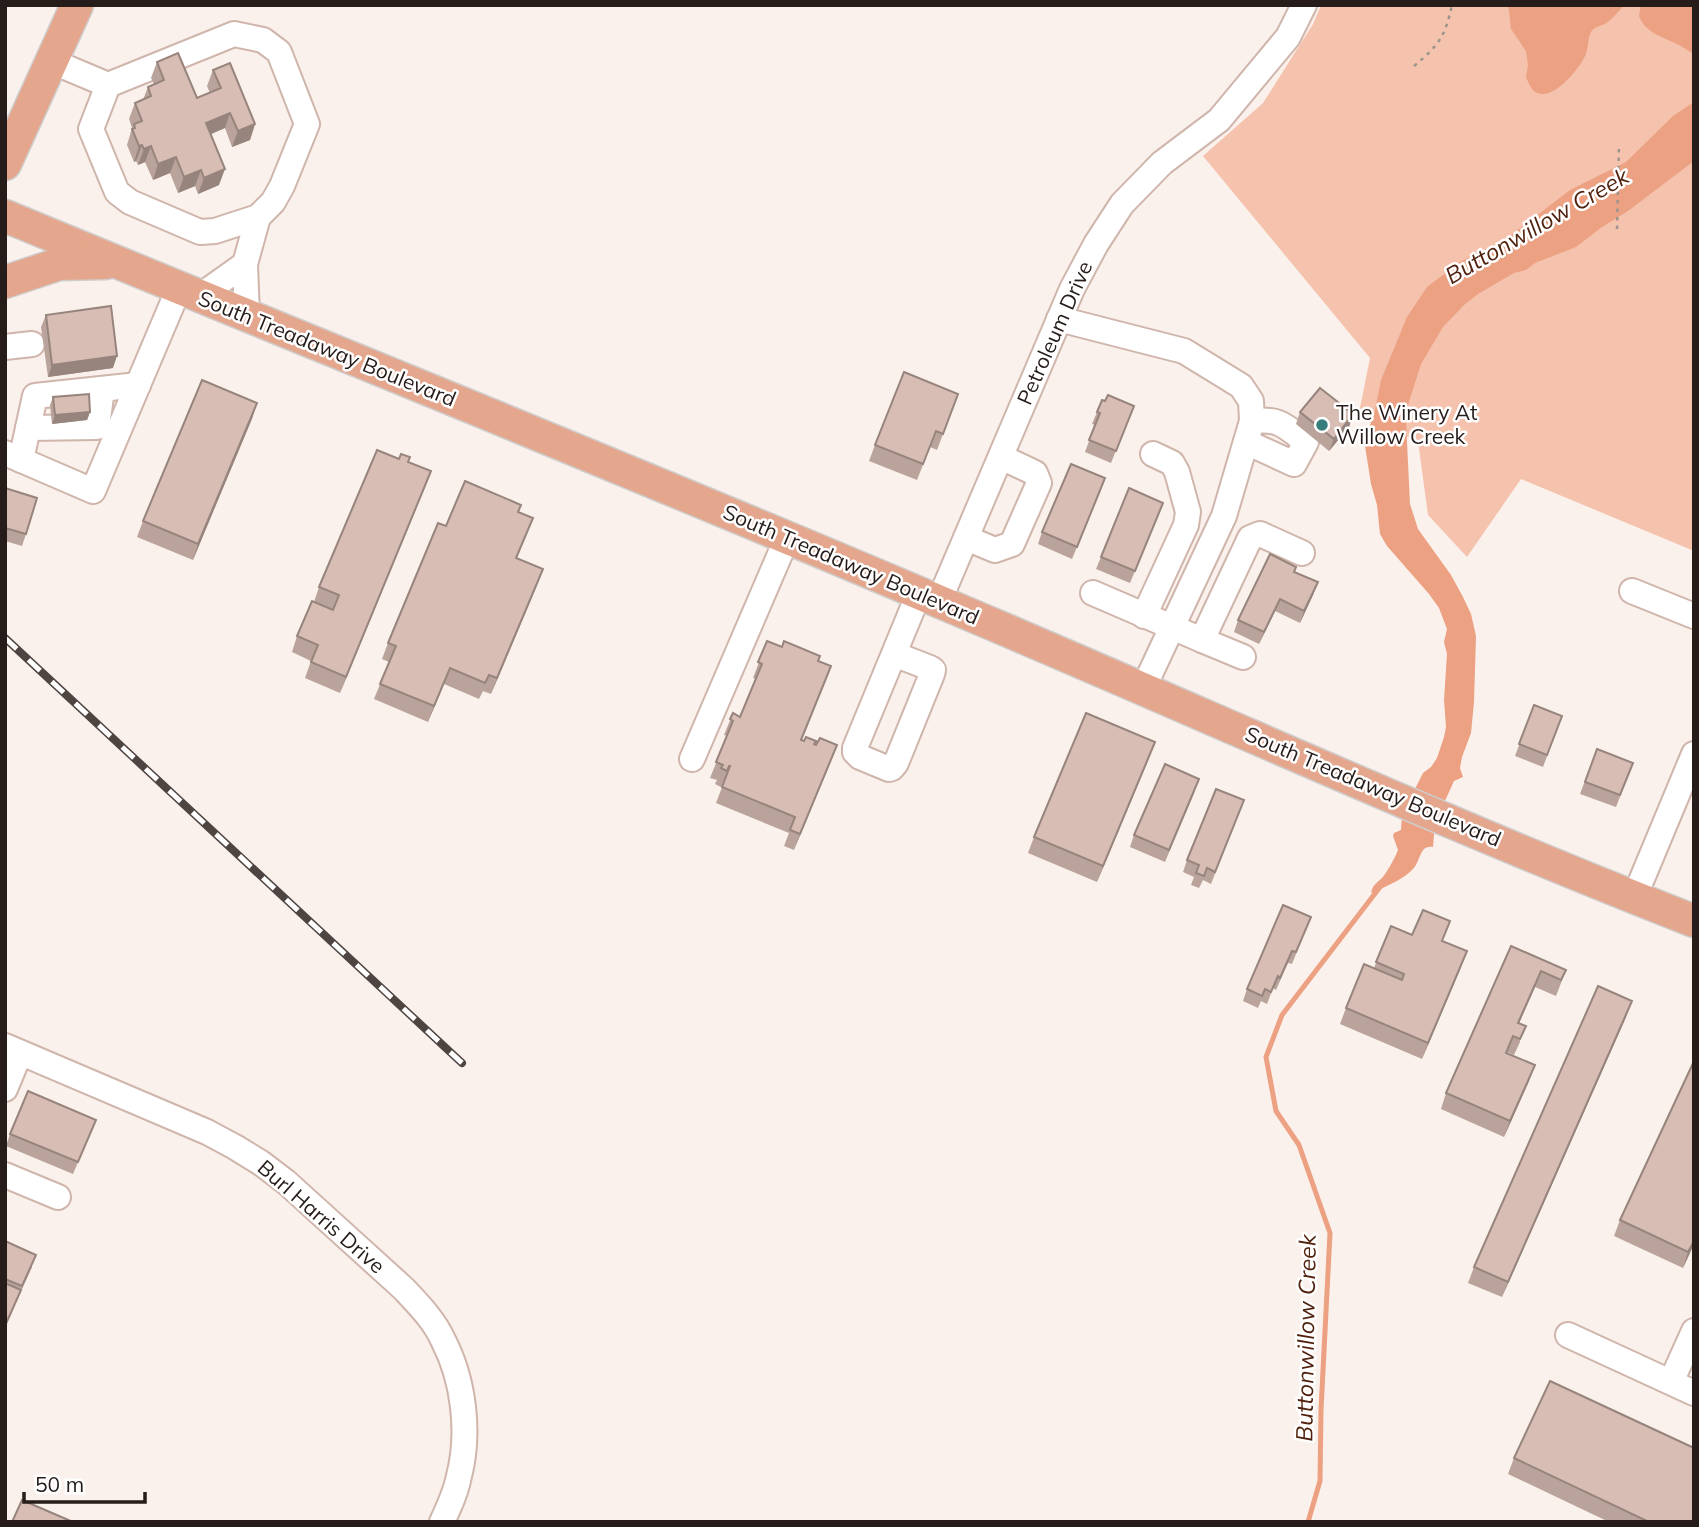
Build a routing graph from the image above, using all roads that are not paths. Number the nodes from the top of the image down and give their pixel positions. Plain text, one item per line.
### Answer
1 (77, 5) edge
2 (1304, 5) edge
3 (51, 61) junction
4 (108, 85) junction
5 (5, 164) edge
6 (5, 216) edge
7 (258, 217) junction
8 (118, 263) junction
9 (245, 264) junction
10 (5, 282) edge
11 (190, 292) junction
12 (247, 316) junction
13 (1059, 319) junction
14 (32, 344) dead end
15 (5, 347) edge
16 (138, 385) junction
17 (102, 389) junction
18 (28, 428) junction
19 (1153, 454) dead end
20 (13, 457) edge
21 (1001, 457) junction
22 (787, 538) junction
23 (966, 538) junction
24 (1303, 553) dead end
25 (1632, 591) dead end
26 (1093, 593) dead end
27 (929, 597) junction
28 (1144, 616) junction
29 (1694, 616) edge
30 (1172, 628) junction
31 (1202, 640) junction
32 (894, 654) dead end
33 (1243, 657) dead end
34 (1143, 689) junction
35 (1694, 754) edge
36 (692, 759) dead end
37 (1634, 898) junction
38 (1694, 921) edge
39 (13, 1050) edge
40 (5, 1089) edge
41 (5, 1175) edge
42 (58, 1197) dead end
43 (1694, 1331) edge
44 (1568, 1335) dead end
45 (1671, 1382) junction
46 (1694, 1393) edge
47 (442, 1522) edge

1 - 3 main road
2 - 13 street, Petroleum Drive
3 - 4 street
3 - 5 main road
4 - 7 street
4 - 7 street
6 - 8 main road, South Treadaway Boulevard
7 - 9 street
8 - 10 main road
8 - 11 main road, South Treadaway Boulevard
9 - 11 street
9 - 12 street
11 - 12 main road, South Treadaway Boulevard
11 - 16 street
12 - 22 main road, South Treadaway Boulevard
13 - 21 street, Petroleum Drive
13 - 30 street
14 - 15 street
16 - 17 street
16 - 20 street
17 - 18 street
17 - 18 street
18 - 20 street
19 - 28 street
21 - 23 street, Petroleum Drive
21 - 23 street
22 - 27 main road, South Treadaway Boulevard
22 - 36 street
23 - 27 street, Petroleum Drive
24 - 31 street
25 - 29 street
26 - 28 street
27 - 32 street, Petroleum Drive
27 - 34 main road, South Treadaway Boulevard
28 - 30 street
30 - 31 street
30 - 34 street
31 - 33 street
34 - 37 main road, South Treadaway Boulevard
35 - 37 street
37 - 38 main road, South Treadaway Boulevard
39 - 40 street
39 - 47 street, Burl Harris Drive
41 - 42 street
43 - 45 street
44 - 45 street
45 - 46 street

